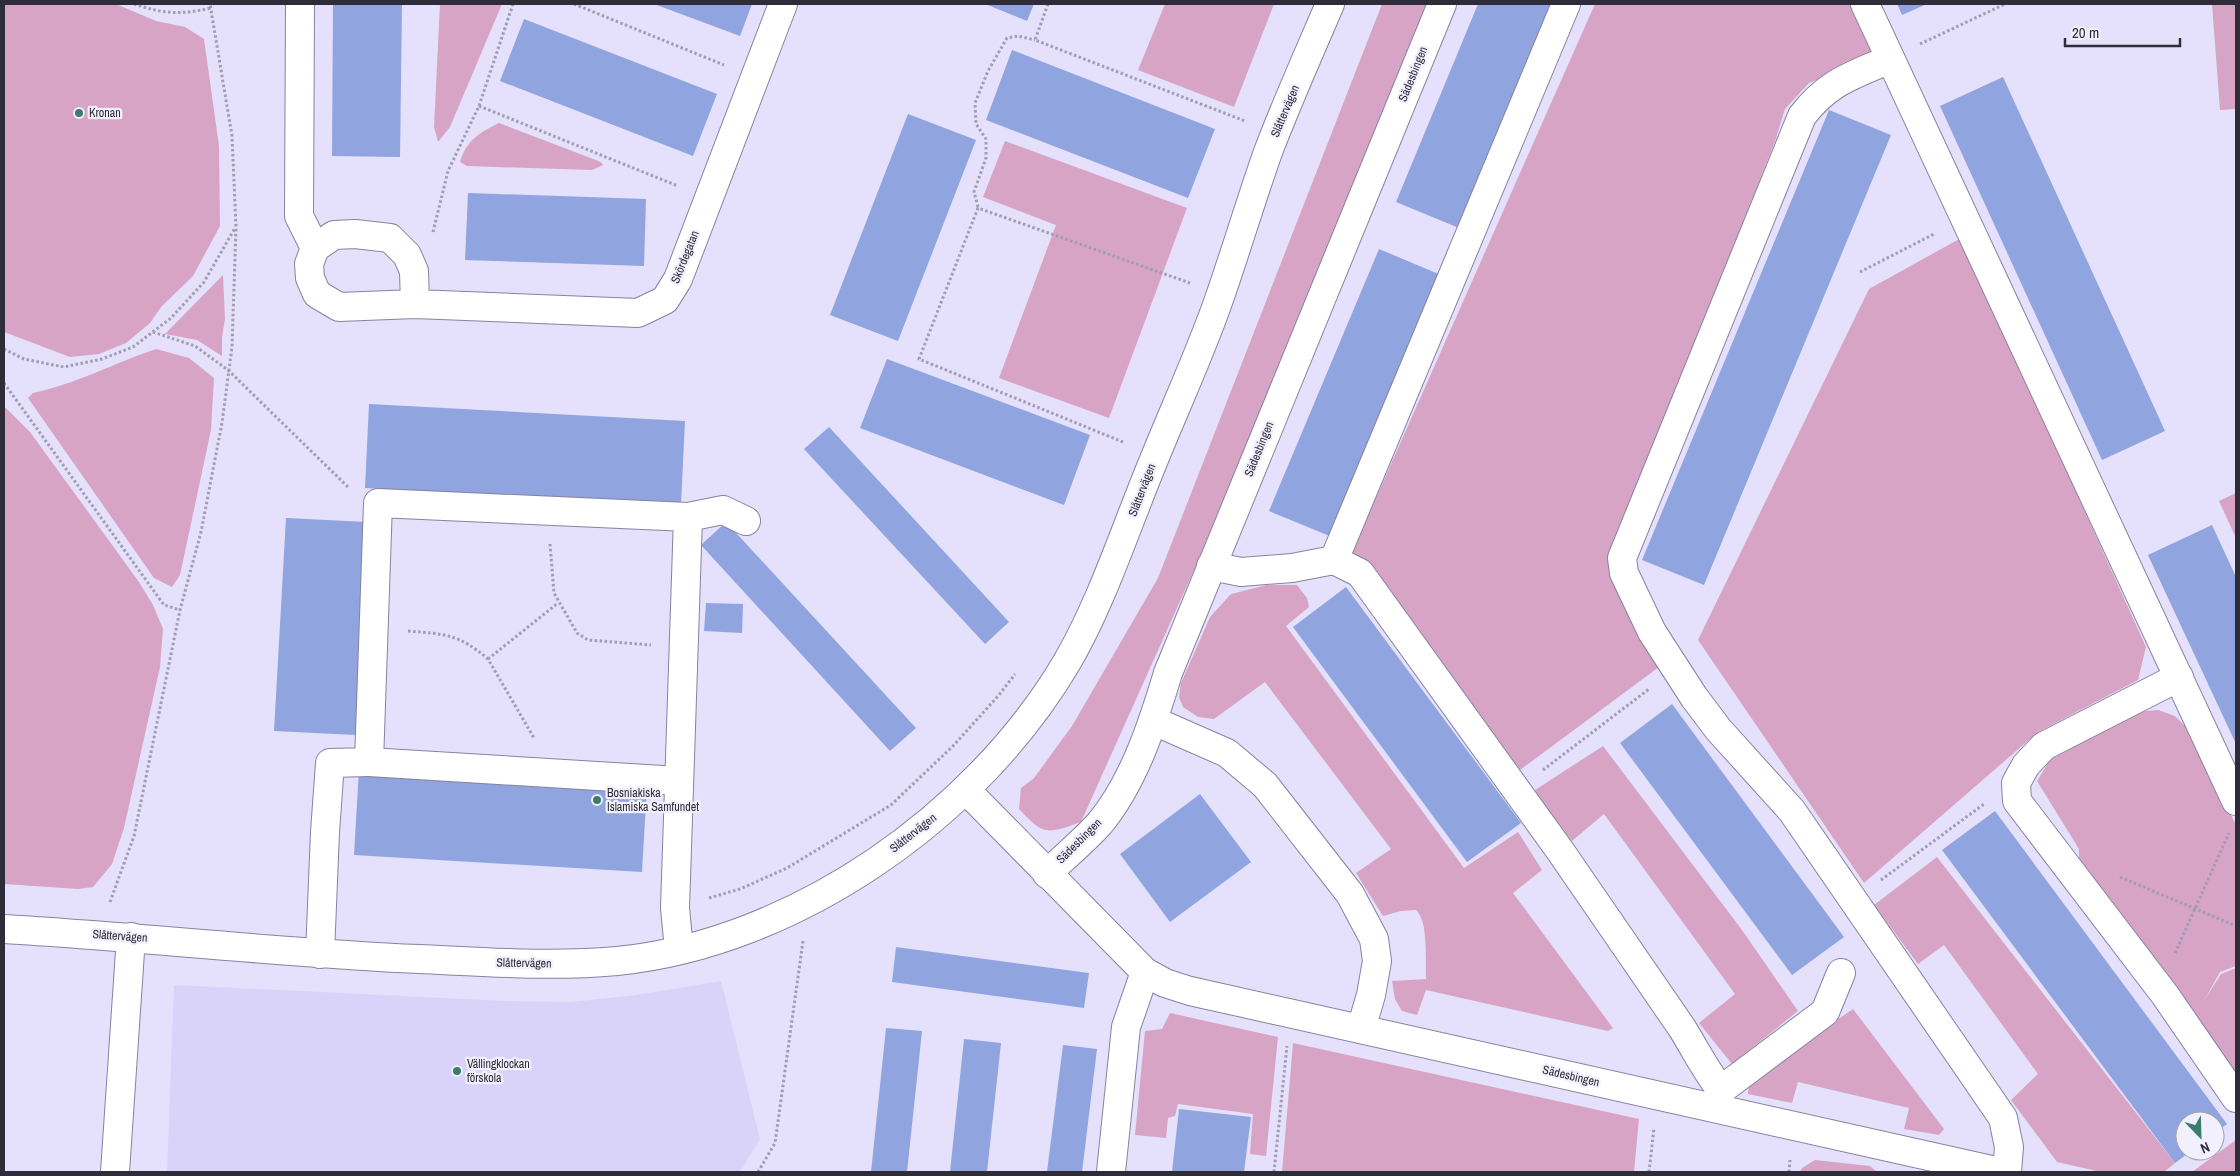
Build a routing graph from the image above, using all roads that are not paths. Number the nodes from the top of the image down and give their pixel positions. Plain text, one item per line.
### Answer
1 (300, 4) edge
2 (783, 4) edge
3 (1330, 4) edge
4 (1442, 4) edge
5 (1566, 4) edge
6 (1865, 4) edge
7 (1890, 59) junction
8 (315, 248) junction
9 (415, 304) junction
10 (688, 517) junction
11 (746, 520) dead end
12 (1334, 560) junction
13 (1211, 566) junction
14 (2179, 677) junction
15 (1154, 721) junction
16 (369, 762) junction
17 (679, 780) junction
18 (966, 790) junction
19 (2235, 813) edge
20 (1047, 874) junction
21 (4, 929) edge
22 (119, 936) junction
23 (679, 950) junction
24 (320, 954) junction
25 (1145, 972) junction
26 (1841, 973) dead end
27 (1361, 1029) junction
28 (2236, 1098) edge
29 (1717, 1099) junction
30 (115, 1172) edge
31 (1111, 1172) edge
32 (2000, 1172) edge
33 (2006, 1172) edge

1 - 8 street
2 - 9 street, Skördegatan
3 - 18 street, Slåttervägen
4 - 13 street, Sädesbingen
5 - 12 street
6 - 7 street
7 - 14 street
7 - 33 street
8 - 9 street, Skördegatan
8 - 9 street
10 - 11 street
10 - 16 street
10 - 17 street
12 - 13 street
12 - 29 street
13 - 15 street, Sädesbingen
14 - 19 street
14 - 28 street
15 - 20 street, Sädesbingen
15 - 27 street
16 - 17 street
16 - 24 street
17 - 23 street
18 - 20 street, Sädesbingen
18 - 23 street, Slåttervägen
20 - 25 street, Sädesbingen
21 - 22 street, Slåttervägen
22 - 24 street, Slåttervägen
22 - 30 street
23 - 24 street, Slåttervägen
25 - 27 street, Sädesbingen
25 - 31 street
26 - 29 street
27 - 29 street, Sädesbingen
29 - 32 street, Sädesbingen

